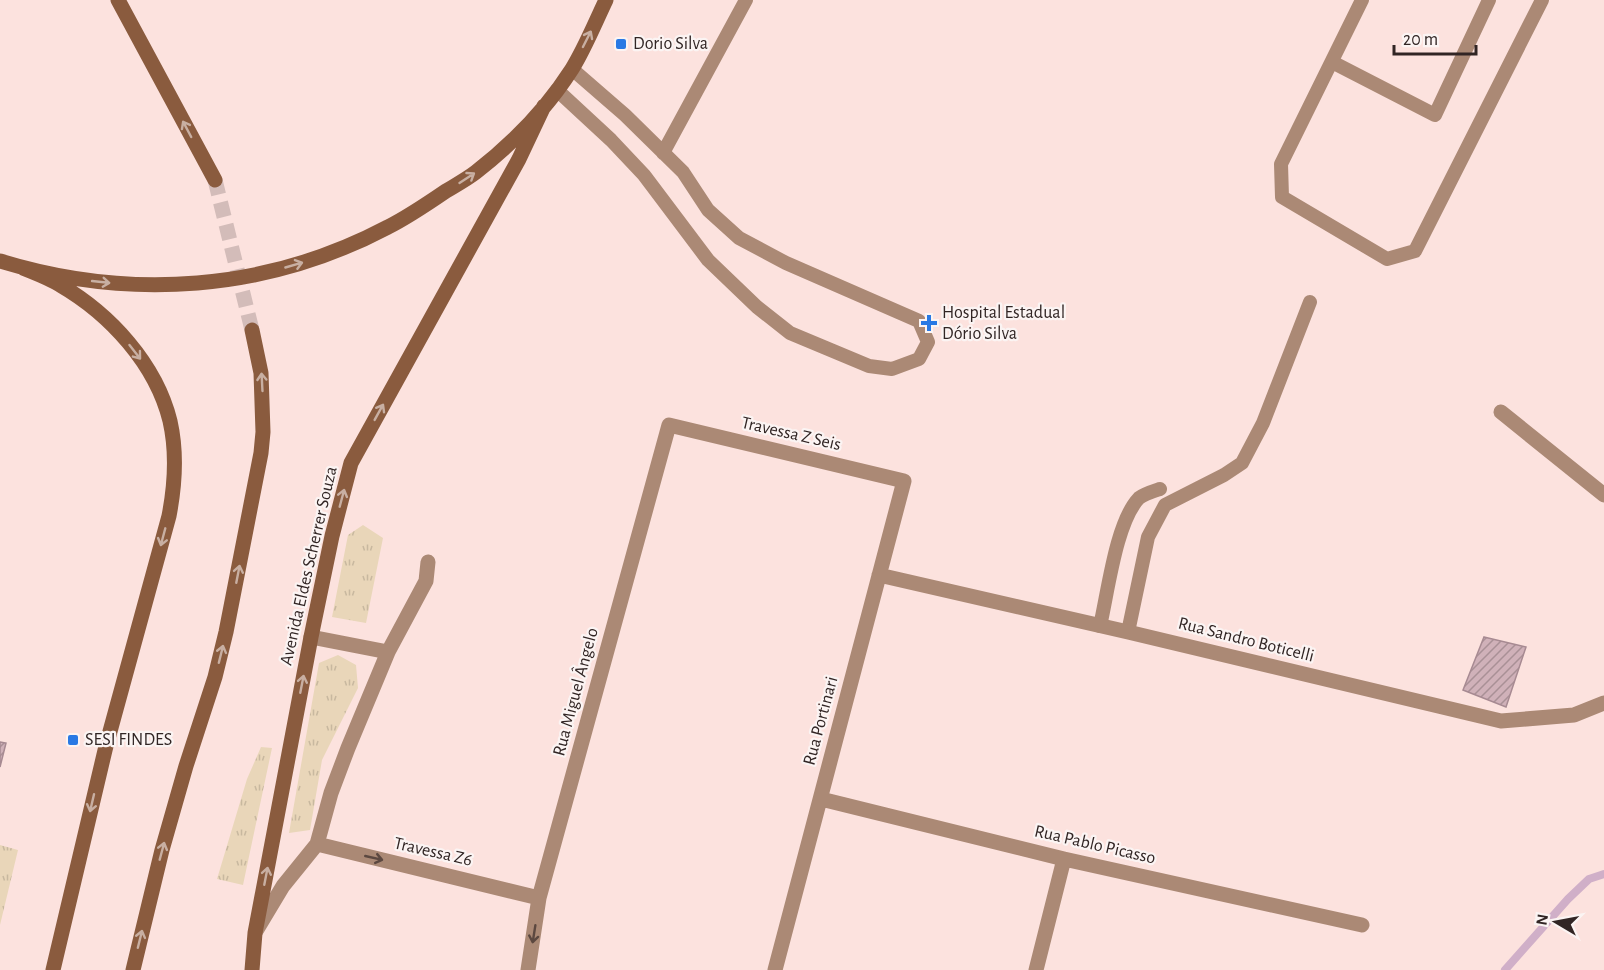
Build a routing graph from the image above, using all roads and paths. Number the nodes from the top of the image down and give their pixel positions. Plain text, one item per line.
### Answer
1 (118, 0) edge
2 (606, 0) edge
3 (612, 0) edge
4 (746, 0) edge
5 (1362, 0) edge
6 (1489, 0) edge
7 (1542, 0) edge
8 (599, 15) junction
9 (1332, 62) junction
10 (572, 69) junction
11 (557, 90) junction
12 (544, 106) junction
13 (663, 153) junction
14 (215, 180) tunnel mouth
15 (0, 261) edge
16 (23, 268) junction
17 (1310, 302) dead end
18 (252, 330) tunnel mouth
19 (1501, 412) dead end
20 (669, 425) joint
21 (904, 481) joint
22 (1160, 489) dead end
23 (1604, 495) edge
24 (428, 562) dead end
25 (879, 575) junction
26 (1101, 626) junction
27 (1128, 632) junction
28 (311, 637) junction
29 (388, 652) junction
30 (1604, 704) edge
31 (820, 799) junction
32 (317, 844) junction
33 (1064, 859) junction
34 (539, 898) junction
35 (1362, 925) dead end
36 (255, 933) junction
37 (53, 970) edge
38 (133, 970) edge
39 (252, 970) edge
40 (528, 970) edge
41 (775, 970) edge
42 (1036, 970) edge

14 -> 1 main road
2 - 8 main road
3 - 8 street
4 - 13 lane
5 - 9 lane
6 - 9 lane
7 - 9 lane
10 -> 8 main road
10 - 11 main road
10 - 13 lane
11 - 12 main road
11 - 13 lane
16 -> 12 main road
28 -> 12 main road, Avenida Eldes Scherrer Souza
15 - 16 main road
16 -> 37 main road
17 - 27 lane
38 -> 18 main road
19 - 23 street
20 - 21 street, Travessa Z Seis
20 - 34 street, Rua Miguel Ângelo
21 - 25 street, Rua Portinari
22 - 26 lane
24 - 29 street
25 - 26 street, Rua Sandro Boticelli
25 - 31 street, Rua Portinari
26 - 27 street, Rua Sandro Boticelli
27 - 30 street, Rua Sandro Boticelli
28 - 29 street
36 -> 28 main road, Avenida Eldes Scherrer Souza
29 - 32 street
31 - 33 street, Rua Pablo Picasso
31 - 41 street, Rua Portinari
32 -> 34 street, Travessa Z6
32 - 36 street
33 - 35 street, Rua Pablo Picasso
33 - 42 street
34 -> 40 street, Rua Miguel Ângelo
36 - 39 main road, Avenida Eldes Scherrer Souza

